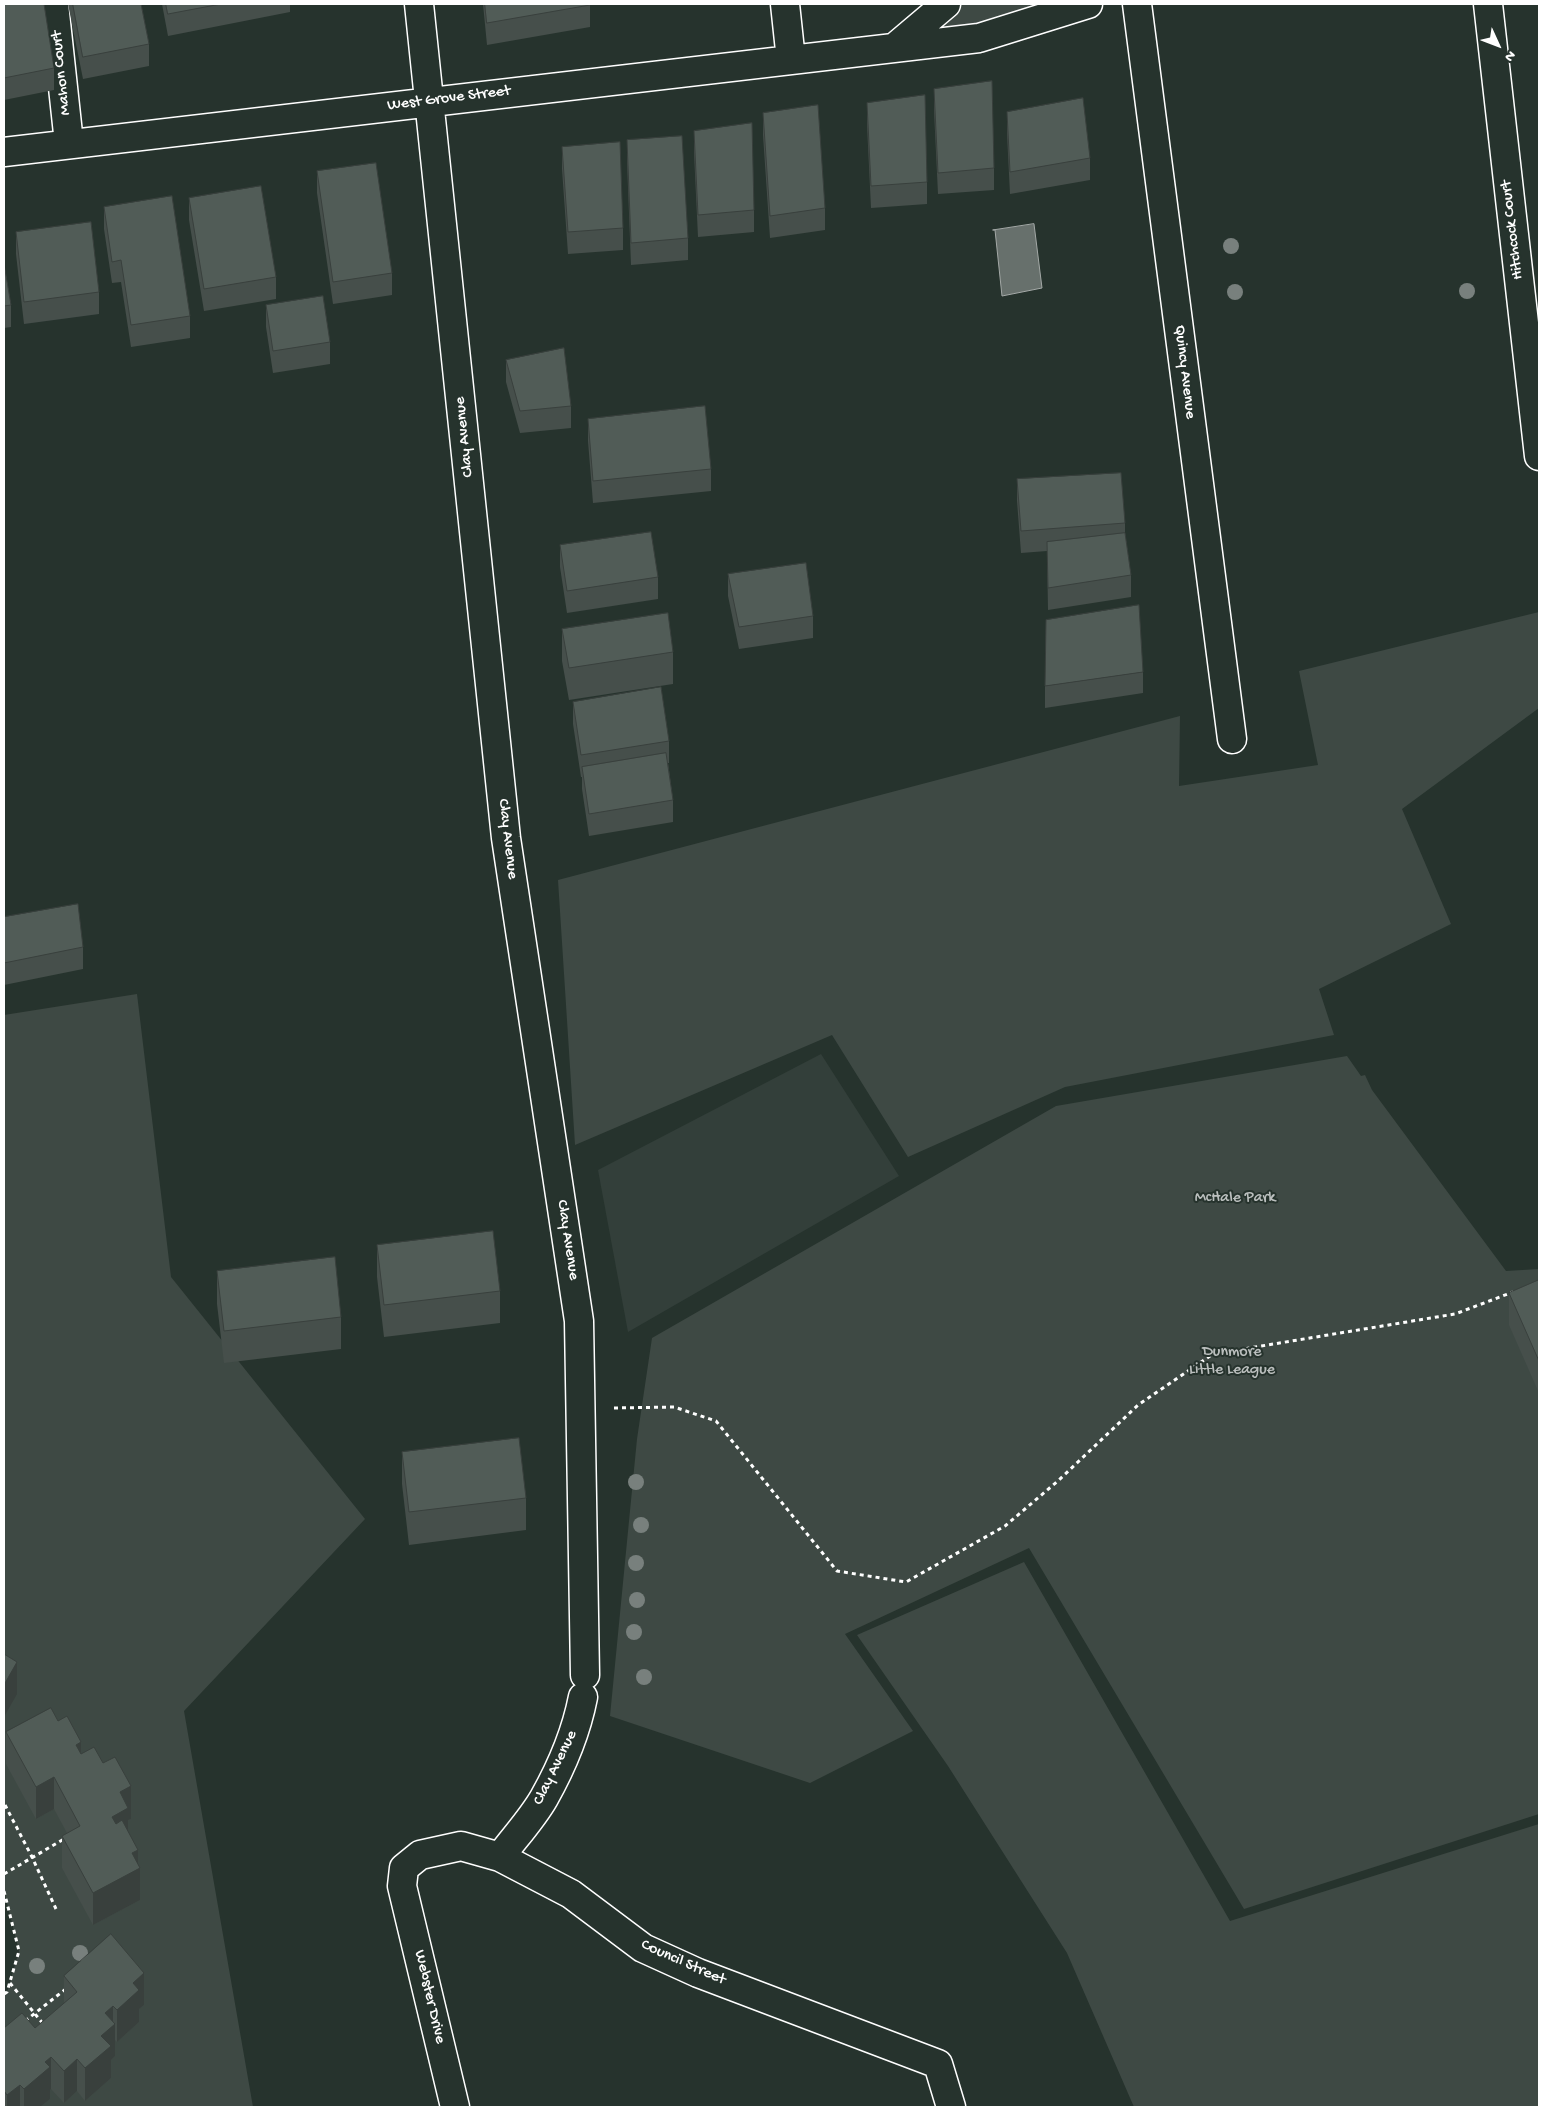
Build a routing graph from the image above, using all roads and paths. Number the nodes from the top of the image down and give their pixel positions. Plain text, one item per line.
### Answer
1 (54, 4) edge
2 (419, 4) edge
3 (784, 4) edge
4 (946, 4) edge
5 (1088, 4) edge
6 (1137, 4) edge
7 (1488, 4) edge
8 (894, 48) junction
9 (791, 60) junction
10 (430, 102) junction
11 (69, 143) junction
12 (4, 152) edge
13 (1539, 456) edge
14 (1232, 739) dead end
15 (1514, 1292) edge
16 (581, 1408) junction
17 (5, 1804) edge
18 (64, 1839) edge
19 (32, 1857) junction
20 (500, 1857) junction
21 (4, 1874) edge
22 (402, 1886) joint
23 (4, 1891) edge
24 (56, 1909) dead end
25 (10, 1982) junction
26 (73, 1982) edge
27 (4, 1994) edge
28 (34, 2014) junction
29 (19, 2026) edge
30 (45, 2027) edge
31 (455, 2107) edge
32 (951, 2107) edge

1 - 11 street, Mahon Court
2 - 10 street, Clay Avenue
3 - 9 street
4 - 8 street
5 - 8 street, West Grove Street
6 - 14 street, Quincy Avenue
7 - 13 street, Hitchcock Court
8 - 9 street, West Grove Street
9 - 10 street, West Grove Street
10 - 11 street, West Grove Street
10 - 16 street, Clay Avenue
11 - 12 street, West Grove Street
15 - 16 path
16 - 20 street, Clay Avenue
17 - 19 path
18 - 19 path
19 - 21 path
19 - 24 path
20 - 22 street, Council Street
20 - 32 street, Council Street
22 - 31 street, Webster Drive
23 - 25 path
25 - 27 path
25 - 28 path
26 - 28 path
28 - 29 path
28 - 30 path

